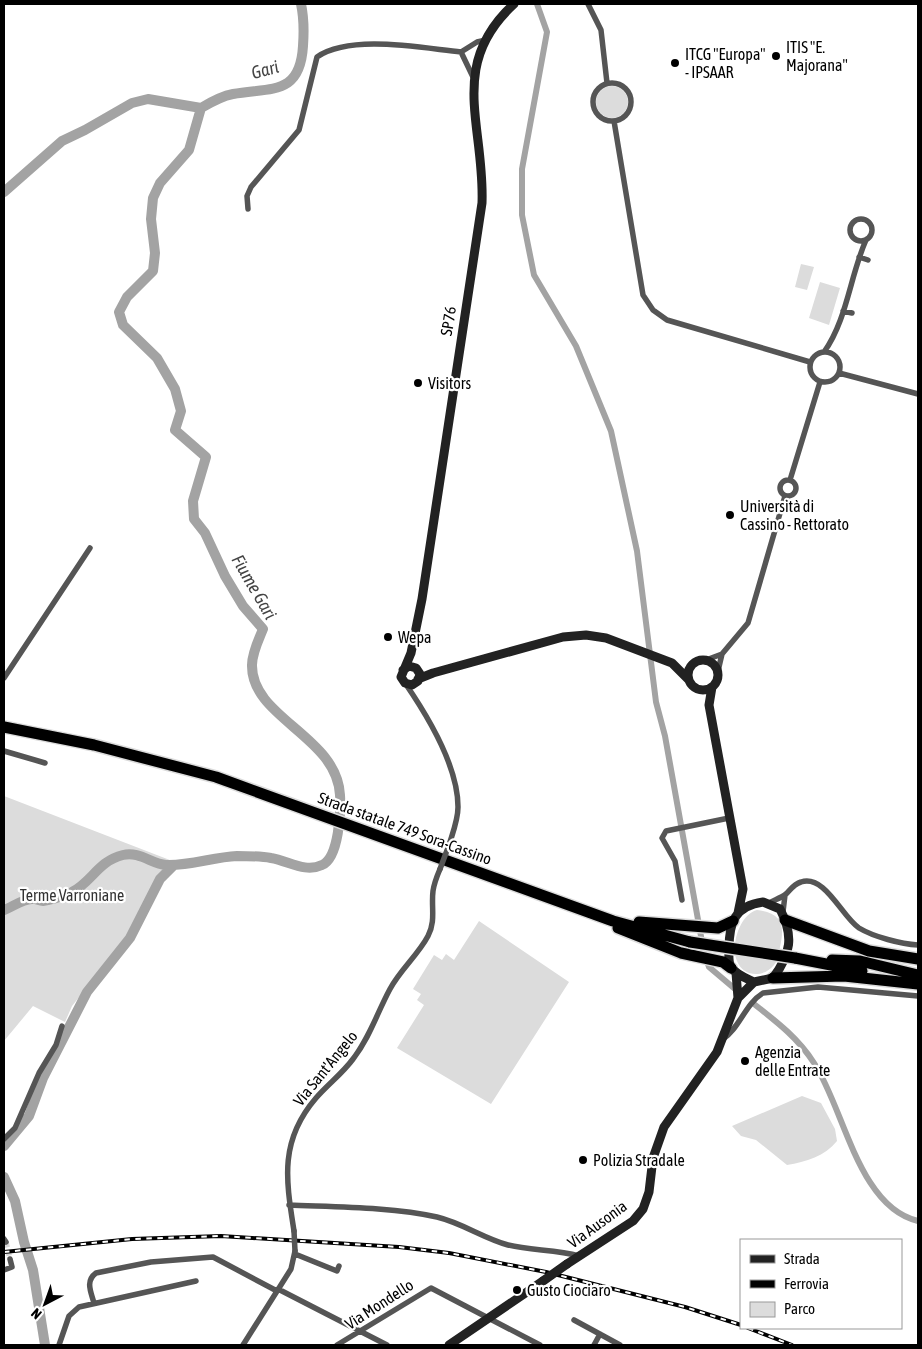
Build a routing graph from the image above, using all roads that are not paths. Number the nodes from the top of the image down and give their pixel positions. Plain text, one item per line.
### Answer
1 (514, 4) edge
2 (588, 4) edge
3 (486, 40) junction
4 (461, 52) junction
5 (473, 77) junction
6 (607, 83) junction
7 (614, 121) junction
8 (248, 209) dead end
9 (856, 240) junction
10 (866, 240) junction
11 (859, 257) junction
12 (868, 260) dead end
13 (843, 311) junction
14 (852, 313) dead end
15 (833, 339) junction
16 (824, 352) junction
17 (833, 355) junction
18 (810, 362) junction
19 (839, 372) junction
20 (820, 382) junction
21 (918, 394) edge
22 (790, 480) junction
23 (786, 496) junction
24 (90, 548) dead end
25 (410, 653) junction
26 (722, 654) junction
27 (706, 660) junction
28 (672, 663) junction
29 (695, 663) junction
30 (403, 670) junction
31 (718, 671) junction
32 (417, 675) junction
33 (4, 678) edge
34 (689, 680) junction
35 (405, 683) junction
36 (712, 688) junction
37 (696, 689) junction
38 (414, 696) junction
39 (708, 705) junction
40 (4, 728) edge
41 (4, 751) edge
42 (45, 763) dead end
43 (729, 818) junction
44 (743, 889) junction
45 (785, 895) junction
46 (682, 900) dead end
47 (766, 903) junction
48 (573, 907) junction
49 (735, 917) junction
50 (784, 917) junction
51 (918, 945) edge
52 (795, 958) junction
53 (918, 960) edge
54 (860, 961) junction
55 (734, 970) junction
56 (918, 975) edge
57 (773, 978) junction
58 (754, 982) junction
59 (918, 983) edge
60 (918, 996) edge
61 (738, 998) junction
62 (62, 1026) dead end
63 (722, 1040) junction
64 (4, 1139) edge
65 (289, 1205) junction
66 (295, 1253) junction
67 (579, 1256) junction
68 (10, 1259) tunnel mouth
69 (339, 1266) dead end
70 (4, 1270) edge
71 (196, 1281) dead end
72 (277, 1290) junction
73 (94, 1303) junction
74 (489, 1317) junction
75 (574, 1320) dead end
76 (360, 1332) junction
77 (600, 1334) junction
78 (528, 1339) junction
79 (58, 1345) edge
80 (243, 1345) edge
81 (337, 1345) edge
82 (387, 1345) edge
83 (449, 1345) edge
84 (524, 1345) edge
85 (540, 1345) edge
86 (594, 1345) edge
87 (620, 1345) edge

1 - 3 street, SP76
2 - 6 street
3 - 4 street
3 - 5 street, SP76
4 - 5 street
4 - 8 street
5 - 25 street, SP76
6 - 7 street
6 - 7 street
7 - 18 street
9 - 10 street
9 - 10 street
9 - 11 street
10 - 11 street
11 - 12 street
11 - 13 street
13 - 14 street
13 - 15 street
15 - 16 street
15 - 17 street
16 - 17 street
16 - 18 street
17 - 19 street
18 - 20 street
19 - 20 street
19 - 21 street
20 - 22 street
22 - 23 street
22 - 23 street
23 - 26 street
24 - 33 street
25 - 30 street, SP76
25 - 32 street
26 - 27 street
26 - 31 street
27 - 29 street
27 - 31 street
28 - 29 street
28 - 32 street
28 - 34 street
29 - 34 street
30 - 32 street
30 - 35 street
31 - 36 street
32 - 35 street
32 - 38 street
34 - 37 street
35 - 38 street, Via Sant'Angelo
36 - 37 street
36 - 39 street
37 - 39 street
38 - 65 street, Via Sant'Angelo, bridge
39 - 43 street
40 - 48 highway, Strada statale 749 Sora-Cassino
41 - 42 street
43 - 44 street
43 - 46 street
44 - 47 street
44 - 49 street
45 - 47 street
45 - 50 street
45 - 51 street
47 - 49 street
47 - 50 street
48 - 49 highway
48 - 52 highway, Strada statale 749 Sora-Cassino, bridge
48 - 55 highway
49 - 55 street
50 - 53 highway
50 - 57 street
52 - 54 highway, Strada statale 749 Sora-Cassino
52 - 59 highway, Strada statale 749 Sora-Cassino
53 - 54 highway
54 - 56 highway, Strada statale 749 Sora-Cassino
55 - 58 street
55 - 61 street, Via Ausonia
57 - 58 street
57 - 59 highway
58 - 61 street, Via Ausonia
60 - 63 street
61 - 63 street, Via Ausonia
62 - 64 street
63 - 67 street, Via Ausonia
65 - 66 street, Via Sant'Angelo, bridge
65 - 67 street
66 - 69 street
66 - 72 street, Via Sant'Angelo
67 - 74 street, Via Ausonia, bridge
68 - 70 street
71 - 73 street
72 - 73 street
72 - 76 street
72 - 80 street, Via Sant'Angelo
73 - 79 street
74 - 76 street, Via Mondello
74 - 78 street
74 - 83 street, Via Ausonia
75 - 77 street
76 - 81 street, Via Mondello
76 - 82 street
77 - 86 street
77 - 87 street
78 - 84 street
78 - 85 street

